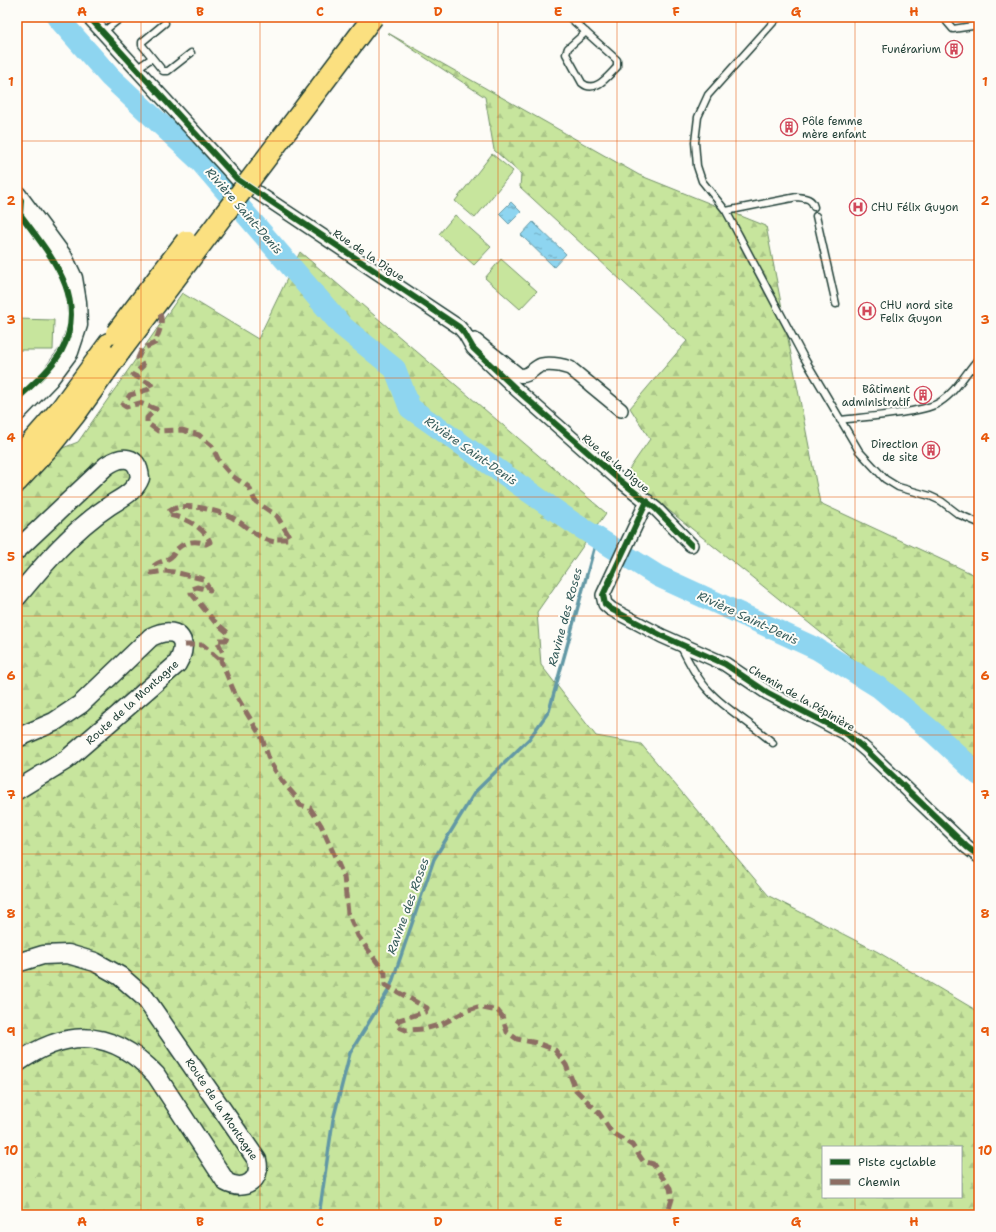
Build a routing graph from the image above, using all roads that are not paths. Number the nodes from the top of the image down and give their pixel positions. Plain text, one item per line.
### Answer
1 (89, 17) edge
2 (122, 17) edge
3 (358, 17) edge
4 (373, 17) edge
5 (569, 17) edge
6 (778, 17) edge
7 (946, 17) edge
8 (165, 23) dead end
9 (979, 24) edge
10 (103, 32) junction
11 (586, 32) junction
12 (191, 53) dead end
13 (152, 58) junction
14 (136, 69) junction
15 (17, 195) edge
16 (814, 207) dead end
17 (726, 211) junction
18 (816, 216) dead end
19 (836, 304) dead end
20 (465, 334) junction
21 (114, 348) junction
22 (979, 358) edge
23 (970, 368) junction
24 (979, 372) edge
25 (621, 410) dead end
26 (17, 412) edge
27 (840, 420) junction
28 (17, 446) edge
29 (17, 458) edge
30 (17, 466) edge
31 (17, 482) edge
32 (645, 504) junction
33 (979, 523) edge
34 (691, 545) dead end
35 (17, 550) edge
36 (608, 587) joint
37 (17, 597) edge
38 (679, 644) junction
39 (17, 738) edge
40 (774, 743) dead end
41 (17, 790) edge
42 (979, 856) edge
43 (17, 963) edge
44 (17, 1063) edge

1 - 10 street, Rue de la Digue
2 - 10 lane
3 - 21 main road, bridge
4 - 21 main road, bridge
5 - 11 lane
6 - 17 lane
7 - 9 lane
8 - 13 lane
10 - 14 street, Rue de la Digue
11 - 11 lane
12 - 13 lane
13 - 14 lane
14 - 20 street, Rue de la Digue
15 - 26 main road
16 - 17 lane
17 - 27 lane
18 - 19 lane
20 - 25 street
20 - 32 street, Rue de la Digue
21 - 28 main road
21 - 29 main road
21 - 30 main road
21 - 31 main road
22 - 23 lane
23 - 24 lane
23 - 27 lane
27 - 33 lane
32 - 34 street, Rue de la Digue
32 - 36 street, Rue de la Digue
35 - 37 main road
36 - 38 street, Chemin de la Pépinière
38 - 40 lane
38 - 42 street, Chemin de la Pépinière
39 - 41 main road, Route de la Montagne
43 - 44 main road, Route de la Montagne

